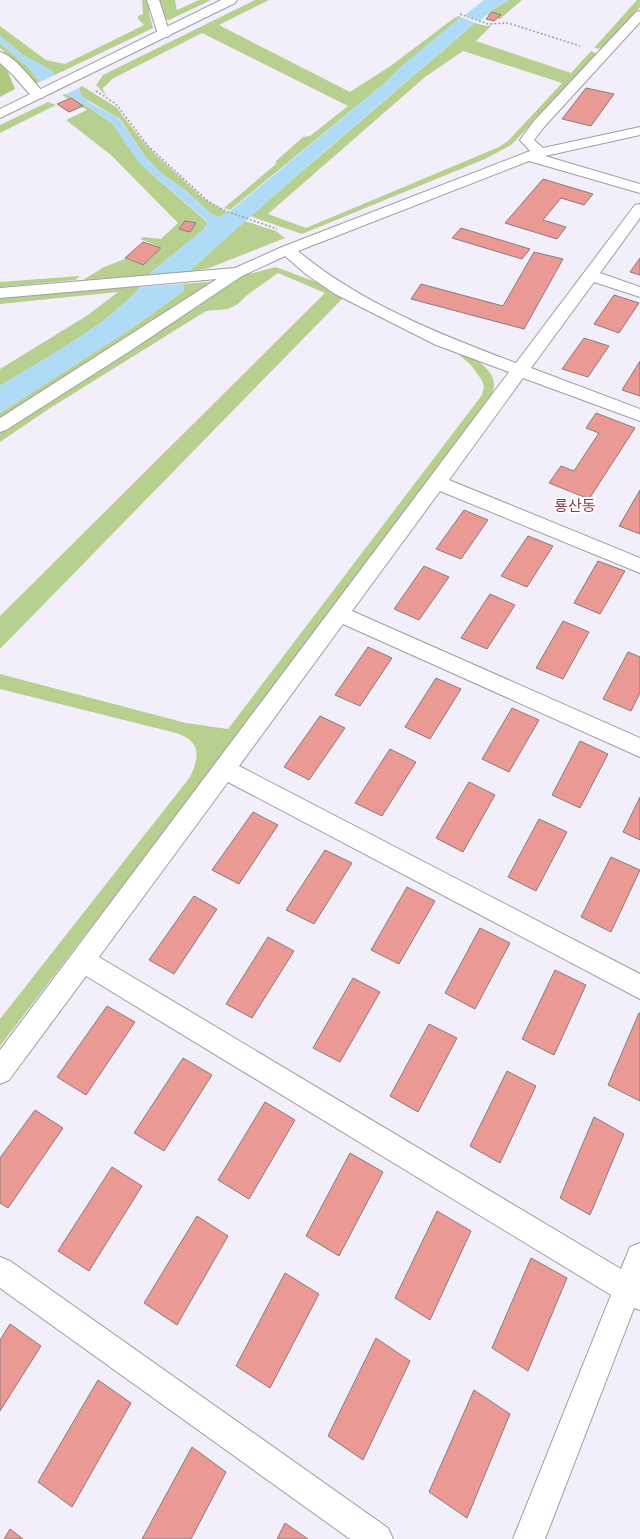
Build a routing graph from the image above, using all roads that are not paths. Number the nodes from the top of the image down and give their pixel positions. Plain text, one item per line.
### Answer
1 (153, 0) edge
2 (231, 0) edge
3 (640, 15) edge
4 (164, 34) junction
5 (0, 56) edge
6 (43, 93) junction
7 (0, 114) edge
8 (640, 131) edge
9 (533, 154) junction
10 (640, 189) edge
11 (640, 208) edge
12 (287, 250) junction
13 (238, 272) junction
14 (590, 275) junction
15 (0, 292) edge
16 (640, 292) edge
17 (520, 371) junction
18 (640, 415) edge
19 (0, 426) edge
20 (436, 482) junction
21 (640, 566) edge
22 (339, 614) junction
23 (640, 748) edge
24 (224, 769) junction
25 (82, 960) junction
26 (640, 987) edge
27 (0, 1071) edge
28 (640, 1256) edge
29 (0, 1271) edge
30 (634, 1292) edge
31 (377, 1539) edge
32 (529, 1539) edge

1 - 4 street
2 - 4 street
3 - 9 street
4 - 6 street
5 - 6 street
6 - 7 street
8 - 9 street
9 - 10 street
9 - 12 street
11 - 14 street
12 - 13 street
12 - 17 street
13 - 15 street
13 - 19 street
14 - 16 street
14 - 17 street
17 - 18 street
17 - 20 street
20 - 21 street
20 - 22 street
22 - 23 street
22 - 24 street
24 - 25 street
24 - 26 street
25 - 27 street
25 - 30 street
28 - 30 street
29 - 31 street
30 - 32 street

